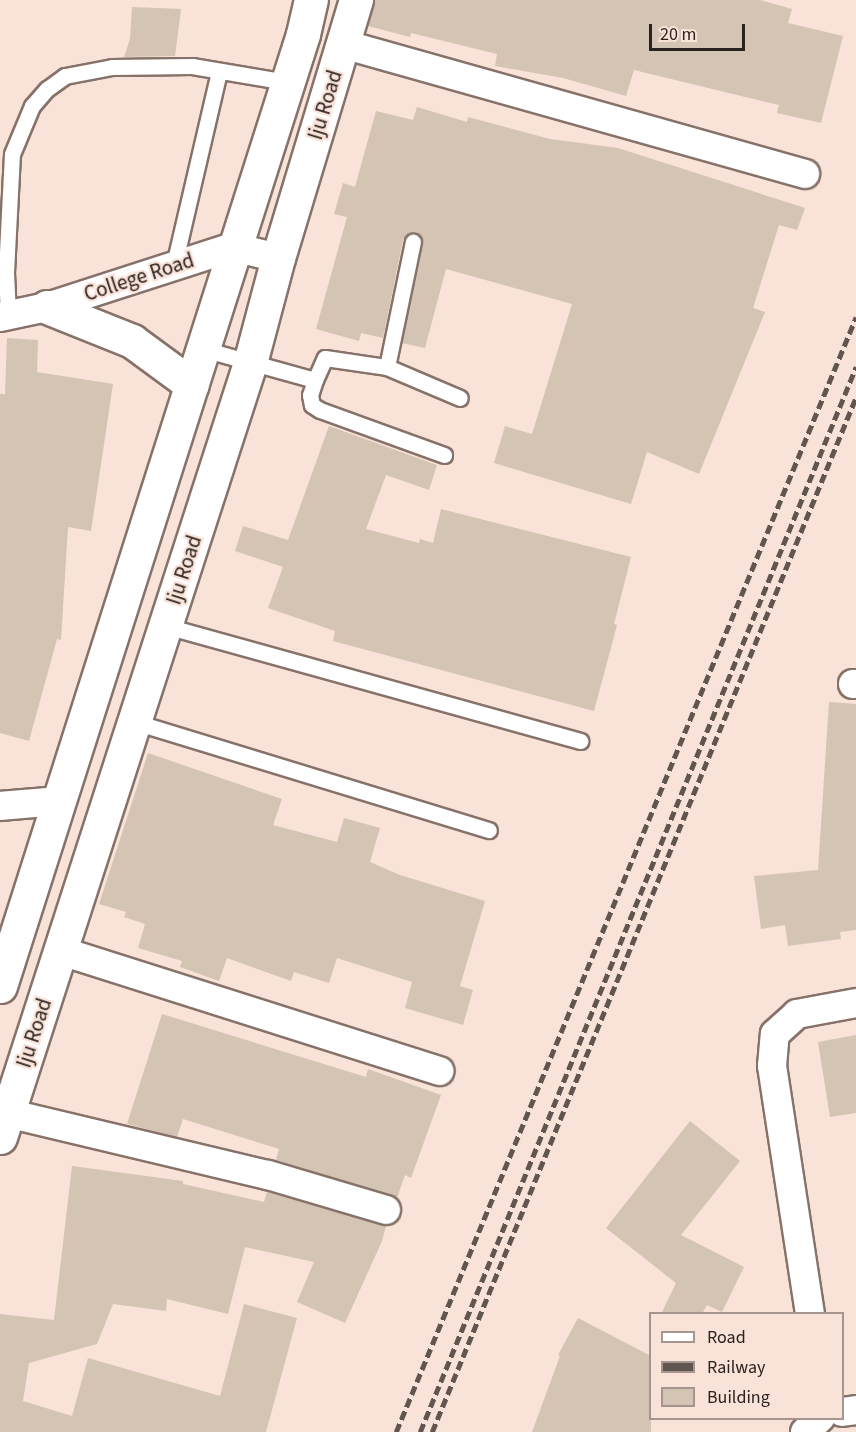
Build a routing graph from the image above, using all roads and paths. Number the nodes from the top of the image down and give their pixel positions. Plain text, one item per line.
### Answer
1 (311, 0) edge
2 (356, 0) edge
3 (343, 44) junction
4 (219, 70) junction
5 (287, 82) junction
6 (805, 174) dead end
7 (413, 242) dead end
8 (233, 247) junction
9 (278, 258) junction
10 (174, 265) junction
11 (47, 307) junction
12 (4, 316) edge
13 (203, 349) junction
14 (250, 363) junction
15 (387, 367) junction
16 (315, 380) junction
17 (192, 385) junction
18 (460, 398) dead end
19 (444, 455) dead end
20 (166, 626) junction
21 (135, 722) junction
22 (580, 741) dead end
23 (58, 801) junction
24 (0, 806) edge
25 (489, 830) dead end
26 (61, 951) junction
27 (0, 986) edge
28 (856, 1003) edge
29 (439, 1071) dead end
30 (4, 1125) edge
31 (386, 1210) dead end
32 (810, 1312) edge
33 (819, 1420) edge
34 (805, 1432) edge

1 - 5 main road, Iju Road
2 - 3 main road, Iju Road
3 - 6 street
3 - 9 main road, Iju Road
4 - 5 lane
4 - 10 lane
4 - 12 lane
5 - 8 main road, Iju Road
7 - 15 lane
8 - 9 street
8 - 10 street, College Road
8 - 13 main road, Iju Road
9 - 14 main road, Iju Road
10 - 11 street, College Road
11 - 12 street, College Road
11 - 17 main road
13 - 14 lane
13 - 17 main road, Iju Road
14 - 16 lane
14 - 20 main road, Iju Road
15 - 16 lane
15 - 18 lane
16 - 19 lane
17 - 23 main road, Iju Road
20 - 21 main road, Iju Road
20 - 22 lane
21 - 25 lane
21 - 26 main road, Iju Road
23 - 24 street
23 - 27 main road, Iju Road
26 - 29 street
26 - 30 main road, Iju Road
28 - 32 street
30 - 31 street
33 - 34 street

